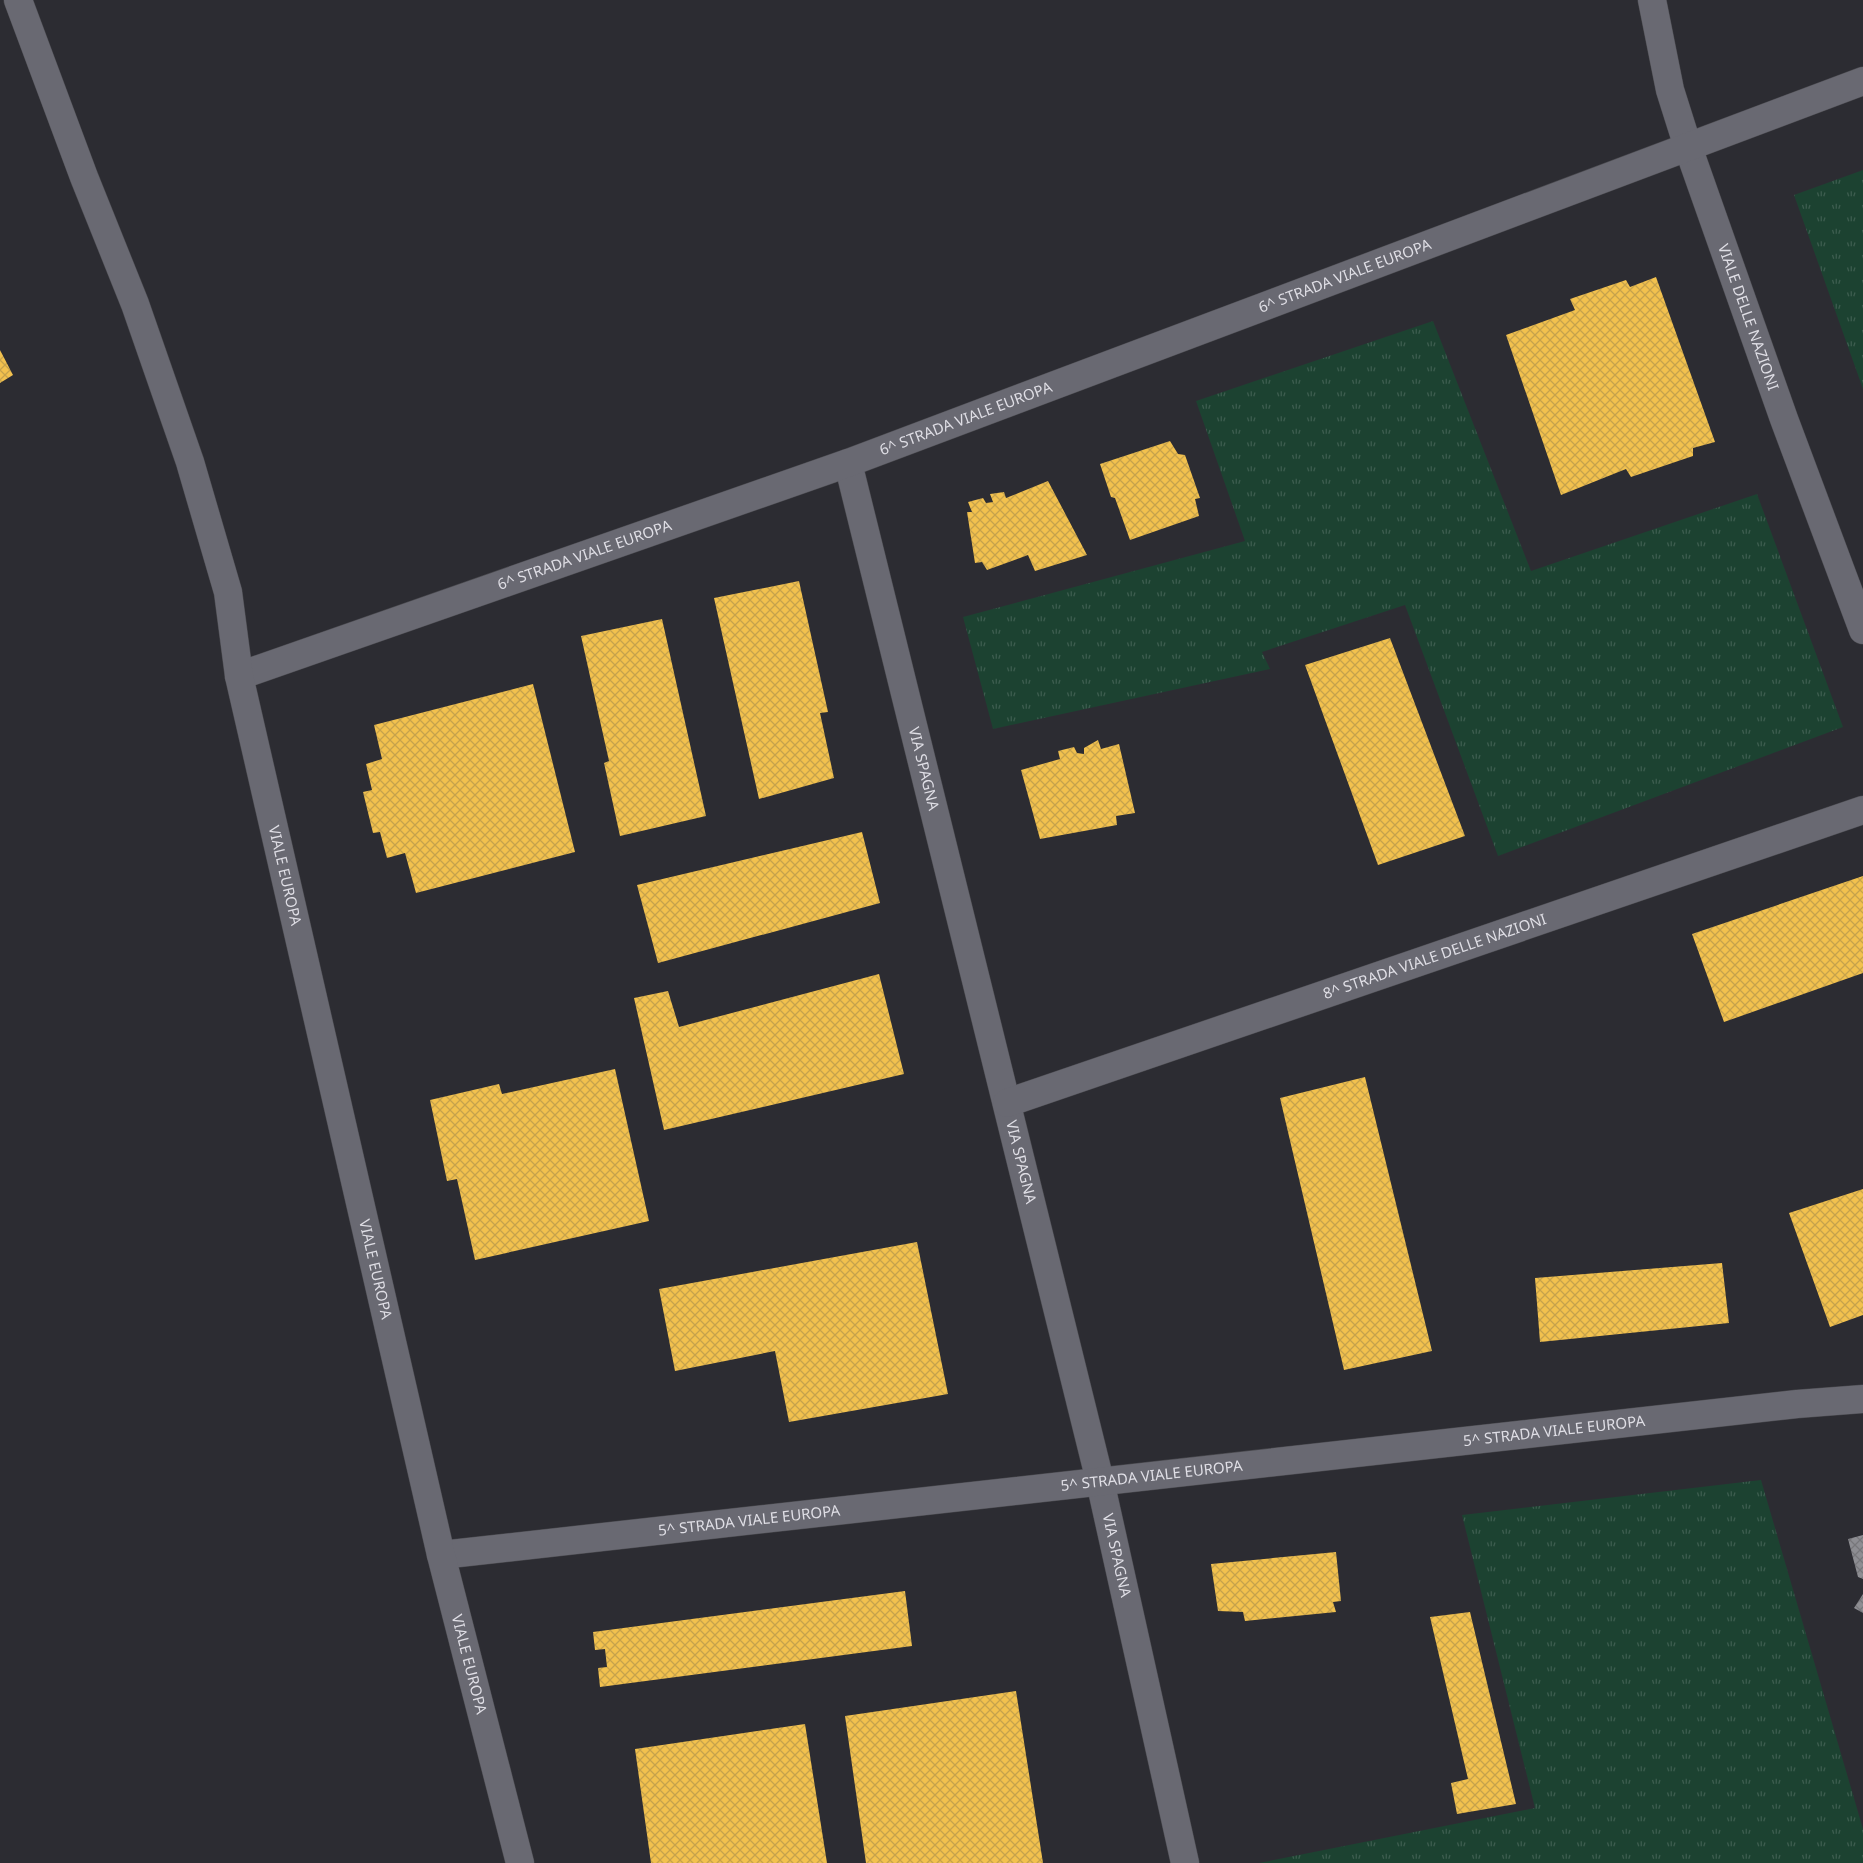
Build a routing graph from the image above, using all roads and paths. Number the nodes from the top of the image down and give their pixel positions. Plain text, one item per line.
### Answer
1 (18, 0) edge
2 (1652, 0) edge
3 (1863, 80) edge
4 (1688, 147) junction
5 (848, 463) junction
6 (1863, 630) edge
7 (239, 676) junction
8 (1863, 810) edge
9 (1007, 1103) junction
10 (1863, 1399) edge
11 (1100, 1481) junction
12 (441, 1555) junction
13 (520, 1863) edge
14 (1185, 1863) edge

1 - 7 street, VIALE EUROPA
2 - 4 street, VIALE DELLE NAZIONI
3 - 4 street, 6^ STRADA VIALE EUROPA
4 - 5 street, 6^ STRADA VIALE EUROPA
4 - 6 street, VIALE DELLE NAZIONI
5 - 7 street, 6^ STRADA VIALE EUROPA
5 - 9 street, VIA SPAGNA
7 - 12 street, VIALE EUROPA
8 - 9 street, 8^ STRADA VIALE DELLE NAZIONI
9 - 11 street, VIA SPAGNA
10 - 11 street, 5^ STRADA VIALE EUROPA
11 - 12 street, 5^ STRADA VIALE EUROPA
11 - 14 street, VIA SPAGNA
12 - 13 street, VIALE EUROPA

